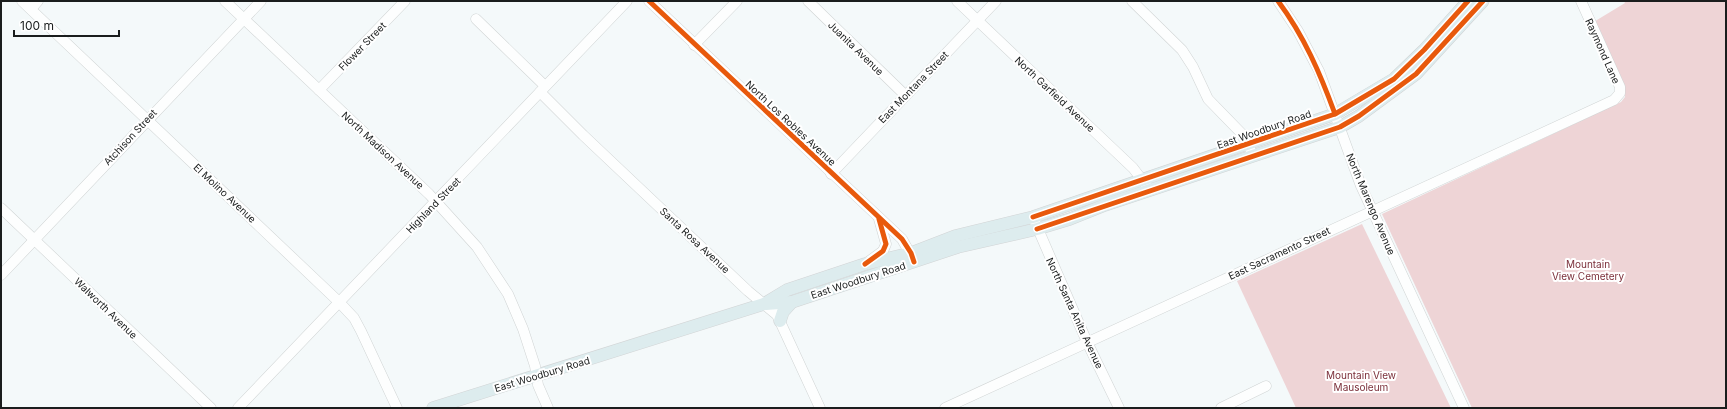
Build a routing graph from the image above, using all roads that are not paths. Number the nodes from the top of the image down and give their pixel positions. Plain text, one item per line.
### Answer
1 (22, 1) edge
2 (38, 1) edge
3 (225, 1) edge
4 (261, 1) edge
5 (405, 1) edge
6 (626, 1) edge
7 (649, 1) edge
8 (737, 1) edge
9 (808, 1) edge
10 (957, 1) edge
11 (996, 1) edge
12 (1132, 1) edge
13 (1278, 1) edge
14 (1468, 1) edge
15 (1483, 1) edge
16 (1581, 1) edge
17 (31, 9) junction
18 (244, 19) junction
19 (476, 19) dead end
20 (978, 20) junction
21 (694, 45) junction
22 (542, 89) junction
23 (320, 90) junction
24 (905, 95) junction
25 (1614, 100) joint
26 (1335, 114) junction
27 (147, 120) junction
28 (1340, 126) junction
29 (1247, 144) junction
30 (1254, 156) junction
31 (831, 174) junction
32 (1142, 180) junction
33 (1150, 190) junction
34 (436, 202) junction
35 (1, 208) edge
36 (1372, 210) junction
37 (1033, 217) junction
38 (879, 219) junction
39 (1037, 229) junction
40 (982, 235) junction
41 (34, 240) junction
42 (913, 258) junction
43 (865, 264) junction
44 (1, 275) edge
45 (340, 302) junction
46 (792, 302) junction
47 (764, 304) junction
48 (780, 321) junction
49 (1088, 342) junction
50 (537, 376) junction
51 (1266, 386) dead end
52 (211, 408) edge
53 (238, 408) edge
54 (397, 408) edge
55 (433, 408) edge
56 (548, 408) edge
57 (820, 408) edge
58 (945, 408) edge
59 (1119, 408) edge
60 (1221, 408) edge
61 (1464, 408) edge

1 - 17 street, El Molino Avenue
2 - 17 street
3 - 18 street, North Madison Avenue
4 - 18 street, Atchison Street
5 - 23 street, Flower Street
6 - 22 street, Highland Street
7 - 21 street, North Los Robles Avenue
8 - 21 street
9 - 24 street, Juanita Avenue
10 - 20 street, North Garfield Avenue
11 - 20 street, East Montana Street
12 - 29 street
13 - 26 street, North Marengo Avenue
14 - 26 main road, East Woodbury Road
15 - 28 main road, East Woodbury Road
16 - 25 street, Raymond Lane
17 - 27 street, El Molino Avenue
18 - 23 street, North Madison Avenue
18 - 27 street, Atchison Street
19 - 22 street, Santa Rosa Avenue
20 - 24 street, East Montana Street
20 - 32 street, North Garfield Avenue
21 - 31 street, North Los Robles Avenue
22 - 34 street, Highland Street
22 - 47 street, Santa Rosa Avenue
23 - 34 street, North Madison Avenue
24 - 31 street, East Montana Street
25 - 36 street, East Sacramento Street
26 - 28 street, North Marengo Avenue
26 - 29 main road, East Woodbury Road
27 - 41 street, Atchison Street
27 - 45 street, El Molino Avenue
28 - 30 main road, East Woodbury Road
28 - 36 street, North Marengo Avenue
29 - 30 street
29 - 32 main road, East Woodbury Road
30 - 33 main road, East Woodbury Road
31 - 38 street, North Los Robles Avenue
32 - 33 street, North Garfield Avenue
32 - 37 main road, East Woodbury Road
33 - 39 main road, East Woodbury Road
34 - 45 street, Highland Street
34 - 50 street, North Madison Avenue
35 - 41 street, Walworth Avenue
36 - 49 street, East Sacramento Street
36 - 61 street, North Marengo Avenue
37 - 39 street, North Santa Anita Avenue
37 - 40 main road, East Woodbury Road
38 - 42 street, North Los Robles Avenue
38 - 43 street
39 - 40 main road, East Woodbury Road
39 - 49 street, North Santa Anita Avenue
40 - 42 main road, East Woodbury Road
41 - 44 street, Atchison Street
41 - 52 street, Walworth Avenue
42 - 43 main road, East Woodbury Road
42 - 46 main road, East Woodbury Road
43 - 47 main road, East Woodbury Road
45 - 53 street, Highland Street
45 - 54 street, El Molino Avenue
46 - 47 main road, East Woodbury Road
46 - 48 main road
47 - 48 street, Santa Rosa Avenue
47 - 50 main road, East Woodbury Road
48 - 57 street, Santa Rosa Avenue
49 - 58 street, East Sacramento Street
49 - 59 street, North Santa Anita Avenue
50 - 55 main road, East Woodbury Road
50 - 56 street, North Madison Avenue
51 - 60 street

